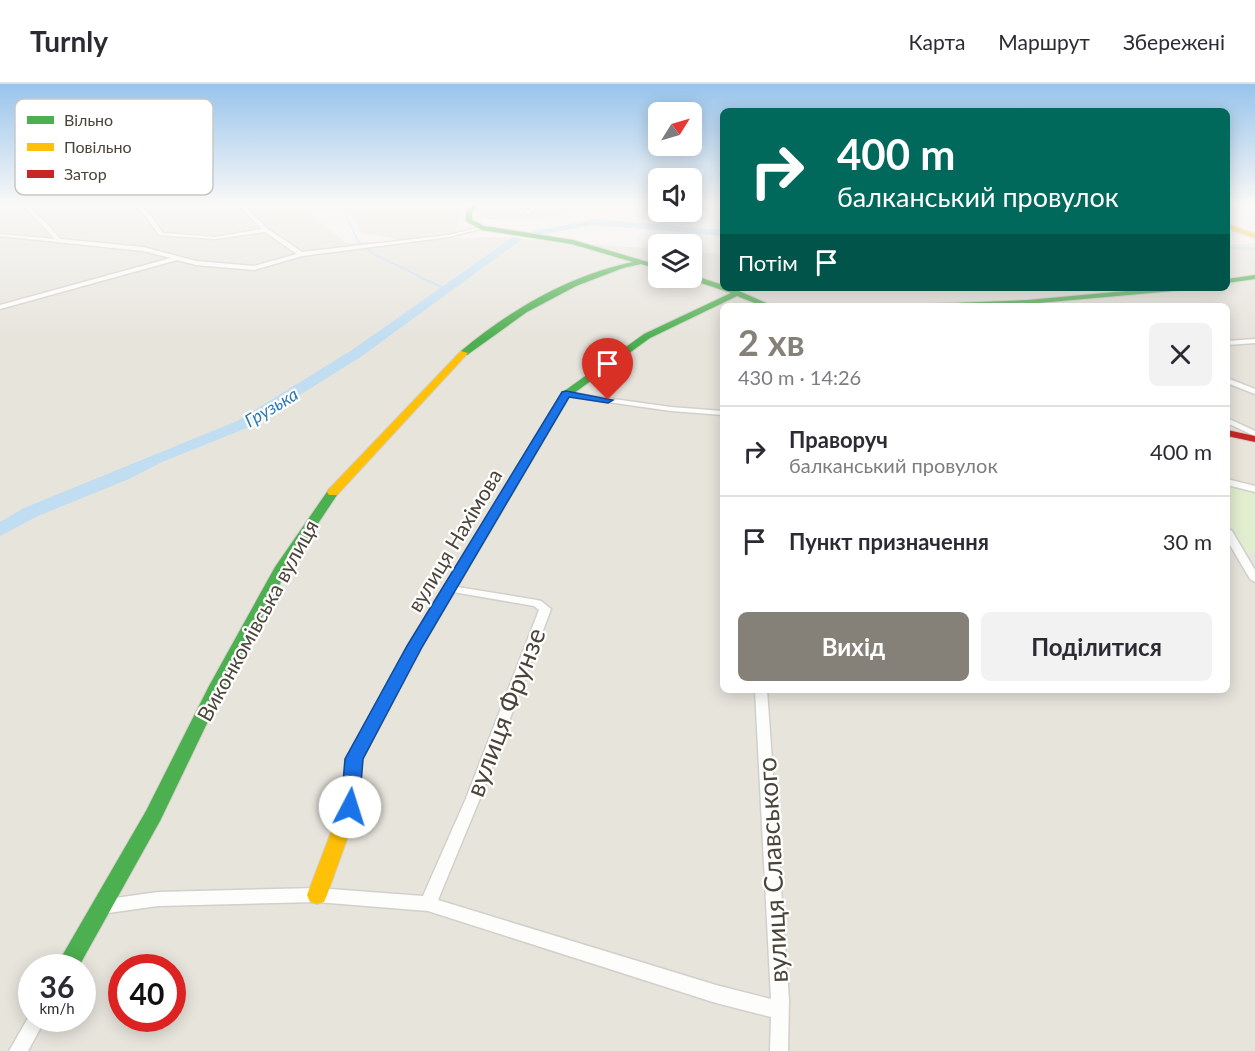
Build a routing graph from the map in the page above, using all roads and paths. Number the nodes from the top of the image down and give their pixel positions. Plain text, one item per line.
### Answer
1 (148, 250) edge
2 (295, 250) edge
3 (333, 250) edge
4 (601, 250) edge
5 (301, 254) junction
6 (180, 257) junction
7 (642, 262) junction
8 (648, 264) edge
9 (1255, 277) edge
10 (702, 280) edge
11 (1230, 281) edge
12 (720, 286) edge
13 (725, 291) edge
14 (733, 291) edge
15 (1151, 291) edge
16 (762, 303) edge
17 (1003, 303) edge
18 (0, 307) edge
19 (1255, 341) edge
20 (1230, 343) edge
21 (1230, 381) edge
22 (1255, 392) edge
23 (566, 394) junction
24 (720, 413) edge
25 (1230, 422) edge
26 (1230, 434) edge
27 (1255, 434) edge
28 (1255, 439) edge
29 (1230, 483) edge
30 (1255, 489) edge
31 (1230, 534) edge
32 (1251, 559) edge
33 (1255, 579) edge
34 (451, 589) junction
35 (761, 693) edge
36 (317, 895) junction
37 (428, 904) junction
38 (101, 908) junction
39 (74, 954) edge
40 (780, 1010) junction
41 (29, 1032) edge
42 (18, 1051) edge
43 (779, 1051) edge

1 - 6 street
2 - 5 street
3 - 5 street
4 - 7 street
5 - 6 street
6 - 18 street
7 - 8 street
7 - 38 street, Виконкомівська вулиця
9 - 11 street
10 - 12 street
13 - 23 street, вулиця Нахімова
14 - 16 street
15 - 17 street
19 - 20 street
21 - 22 street
23 - 24 street
23 - 34 street, вулиця Нахімова
25 - 27 street
26 - 28 street
29 - 30 street
31 - 32 street
32 - 33 street
34 - 36 street, вулиця Нахімова
34 - 37 street, вулиця Фрунзе
35 - 40 street, вулиця Славського
36 - 37 street
36 - 38 street
37 - 40 street
38 - 39 street, Виконкомівська вулиця
40 - 43 street, вулиця Славського
41 - 42 street

